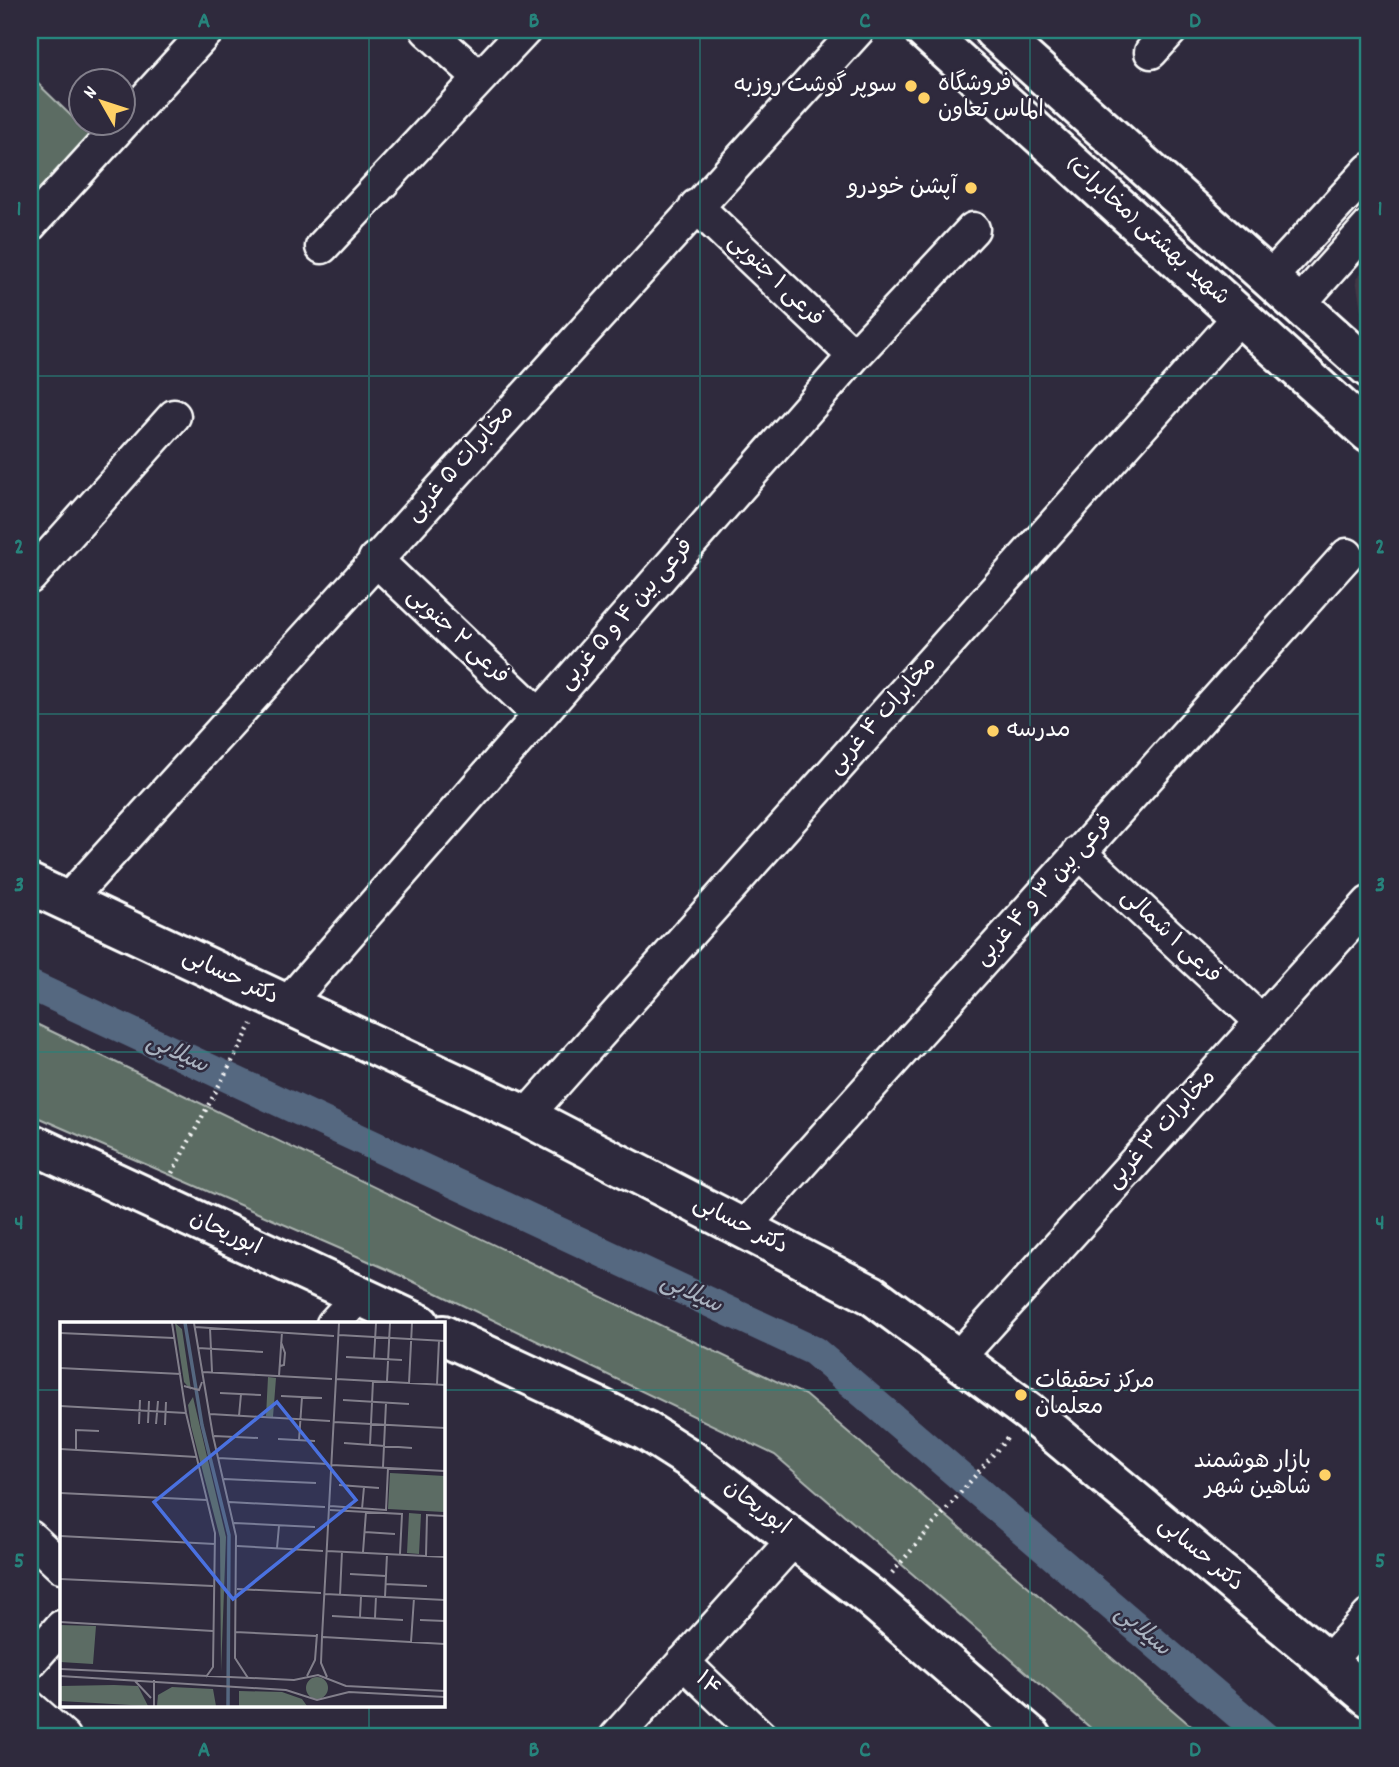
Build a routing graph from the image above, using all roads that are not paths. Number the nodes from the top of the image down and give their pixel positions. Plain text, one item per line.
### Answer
1 (208, 30) edge
2 (427, 30) edge
3 (525, 30) edge
4 (858, 30) edge
5 (924, 30) edge
6 (993, 30) edge
7 (480, 78) junction
8 (1369, 170) edge
9 (696, 206) junction
10 (30, 225) edge
11 (1369, 226) edge
12 (973, 229) dead end
13 (322, 247) dead end
14 (1270, 278) junction
15 (1299, 304) junction
16 (1240, 316) junction
17 (854, 356) junction
18 (1369, 368) edge
19 (174, 416) dead end
20 (1369, 433) edge
21 (1347, 555) dead end
22 (375, 559) junction
23 (30, 577) edge
24 (539, 715) junction
25 (1079, 852) junction
26 (30, 884) edge
27 (66, 901) junction
28 (1369, 903) edge
29 (277, 1001) junction
30 (1261, 1021) junction
31 (526, 1116) junction
32 (30, 1143) edge
33 (743, 1228) junction
34 (359, 1296) junction
35 (335, 1322) edge
36 (416, 1322) edge
37 (444, 1335) edge
38 (957, 1359) junction
39 (30, 1537) edge
40 (795, 1538) junction
41 (60, 1565) edge
42 (1369, 1616) edge
43 (60, 1627) edge
44 (30, 1662) edge
45 (683, 1662) junction
46 (1328, 1662) junction
47 (1369, 1697) edge
48 (30, 1707) edge
49 (64, 1737) edge
50 (616, 1737) edge
51 (761, 1737) edge
52 (1032, 1737) edge

1 - 10 street
2 - 7 street
3 - 7 street
4 - 9 street, مخابرات ۵ غربی
5 - 16 main road, شهید بهشتی (مخابرات)
6 - 14 main road, شهید بهشتی (مخابرات)
7 - 13 street
8 - 14 street
9 - 17 street, فرعی ۱ جنوبی
9 - 22 street, مخابرات ۵ غربی
11 - 15 street
12 - 17 street, فرعی بین ۴ و ۵ غربی
14 - 15 main road, شهید بهشتی (مخابرات)
15 - 18 main road, شهید بهشتی (مخابرات)
16 - 20 main road, شهید بهشتی (مخابرات)
16 - 31 street, مخابرات ۴ غربی
17 - 24 street, فرعی بین ۴ و ۵ غربی
19 - 23 street
21 - 25 street, فرعی بین ۳ و ۴ غربی
22 - 24 street, فرعی ۲ جنوبی
22 - 27 street, مخابرات ۵ غربی
24 - 29 street, فرعی بین ۴ و ۵ غربی
25 - 30 street, فرعی ۱ شمالی
25 - 33 street, فرعی بین ۳ و ۴ غربی
26 - 27 main road, دکتر حسابی
27 - 29 main road, دکتر حسابی
28 - 30 street, مخابرات ۳ غربی
29 - 31 main road, دکتر حسابی
30 - 38 street, مخابرات ۳ غربی
31 - 33 main road, دکتر حسابی
32 - 34 main road, ابوریحان
33 - 38 main road, دکتر حسابی
34 - 35 street
34 - 36 main road, ابوریحان
37 - 40 main road, ابوریحان
38 - 46 main road, دکتر حسابی
39 - 41 street
40 - 45 street
40 - 52 main road, ابوریحان
42 - 46 street
43 - 44 street
45 - 50 street
45 - 51 street, ۱۴
46 - 47 main road, دکتر حسابی
48 - 49 street

